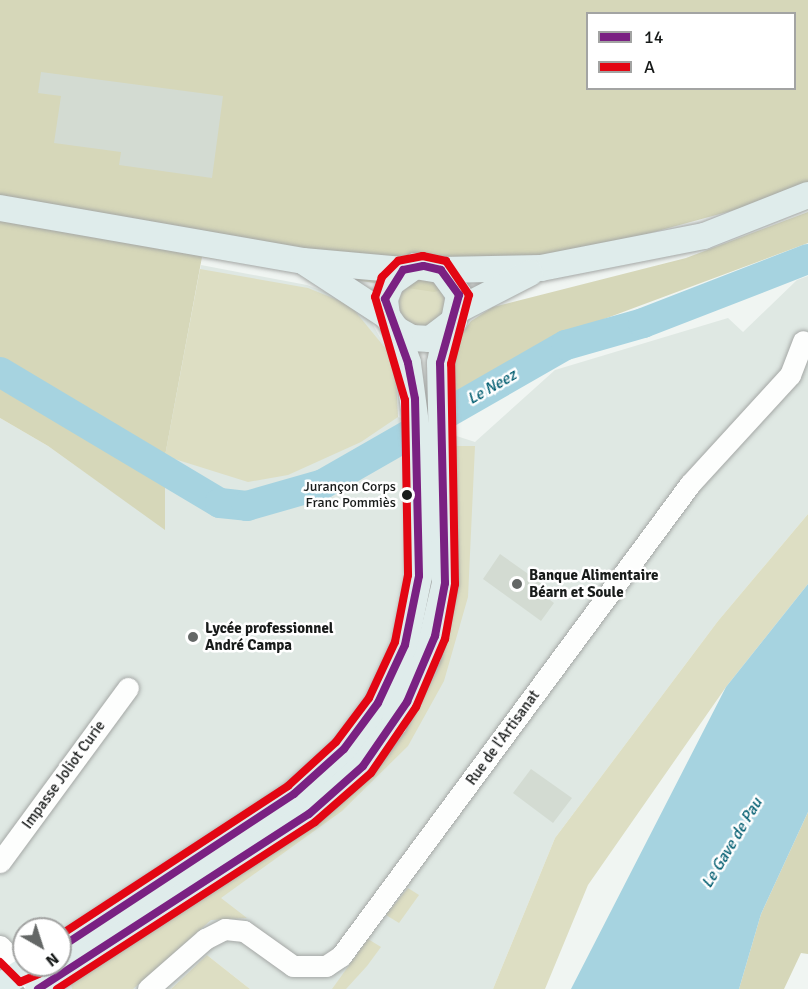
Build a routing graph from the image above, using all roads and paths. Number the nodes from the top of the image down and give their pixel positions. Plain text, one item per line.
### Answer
1 (808, 195) edge
2 (0, 208) edge
3 (303, 261) junction
4 (541, 268) junction
5 (403, 270) junction
6 (441, 270) junction
7 (452, 320) junction
8 (392, 322) junction
9 (803, 340) dead end
10 (431, 445) junction
11 (128, 688) dead end
12 (0, 862) edge
13 (72, 940) edge
14 (0, 946) edge
15 (34, 981) edge
16 (0, 986) edge
17 (148, 989) edge

1 - 4 main road
2 - 3 main road
3 - 5 main road
3 - 8 main road
4 - 6 main road
4 - 7 main road
5 - 6 main road
5 - 8 main road
6 - 7 main road
7 - 8 main road
7 - 10 main road
8 - 10 main road
9 - 17 street, Rue de l'Artisanat
10 - 13 main road
10 - 15 main road
11 - 12 street, Impasse Joliot Curie
14 - 15 street
15 - 16 main road

